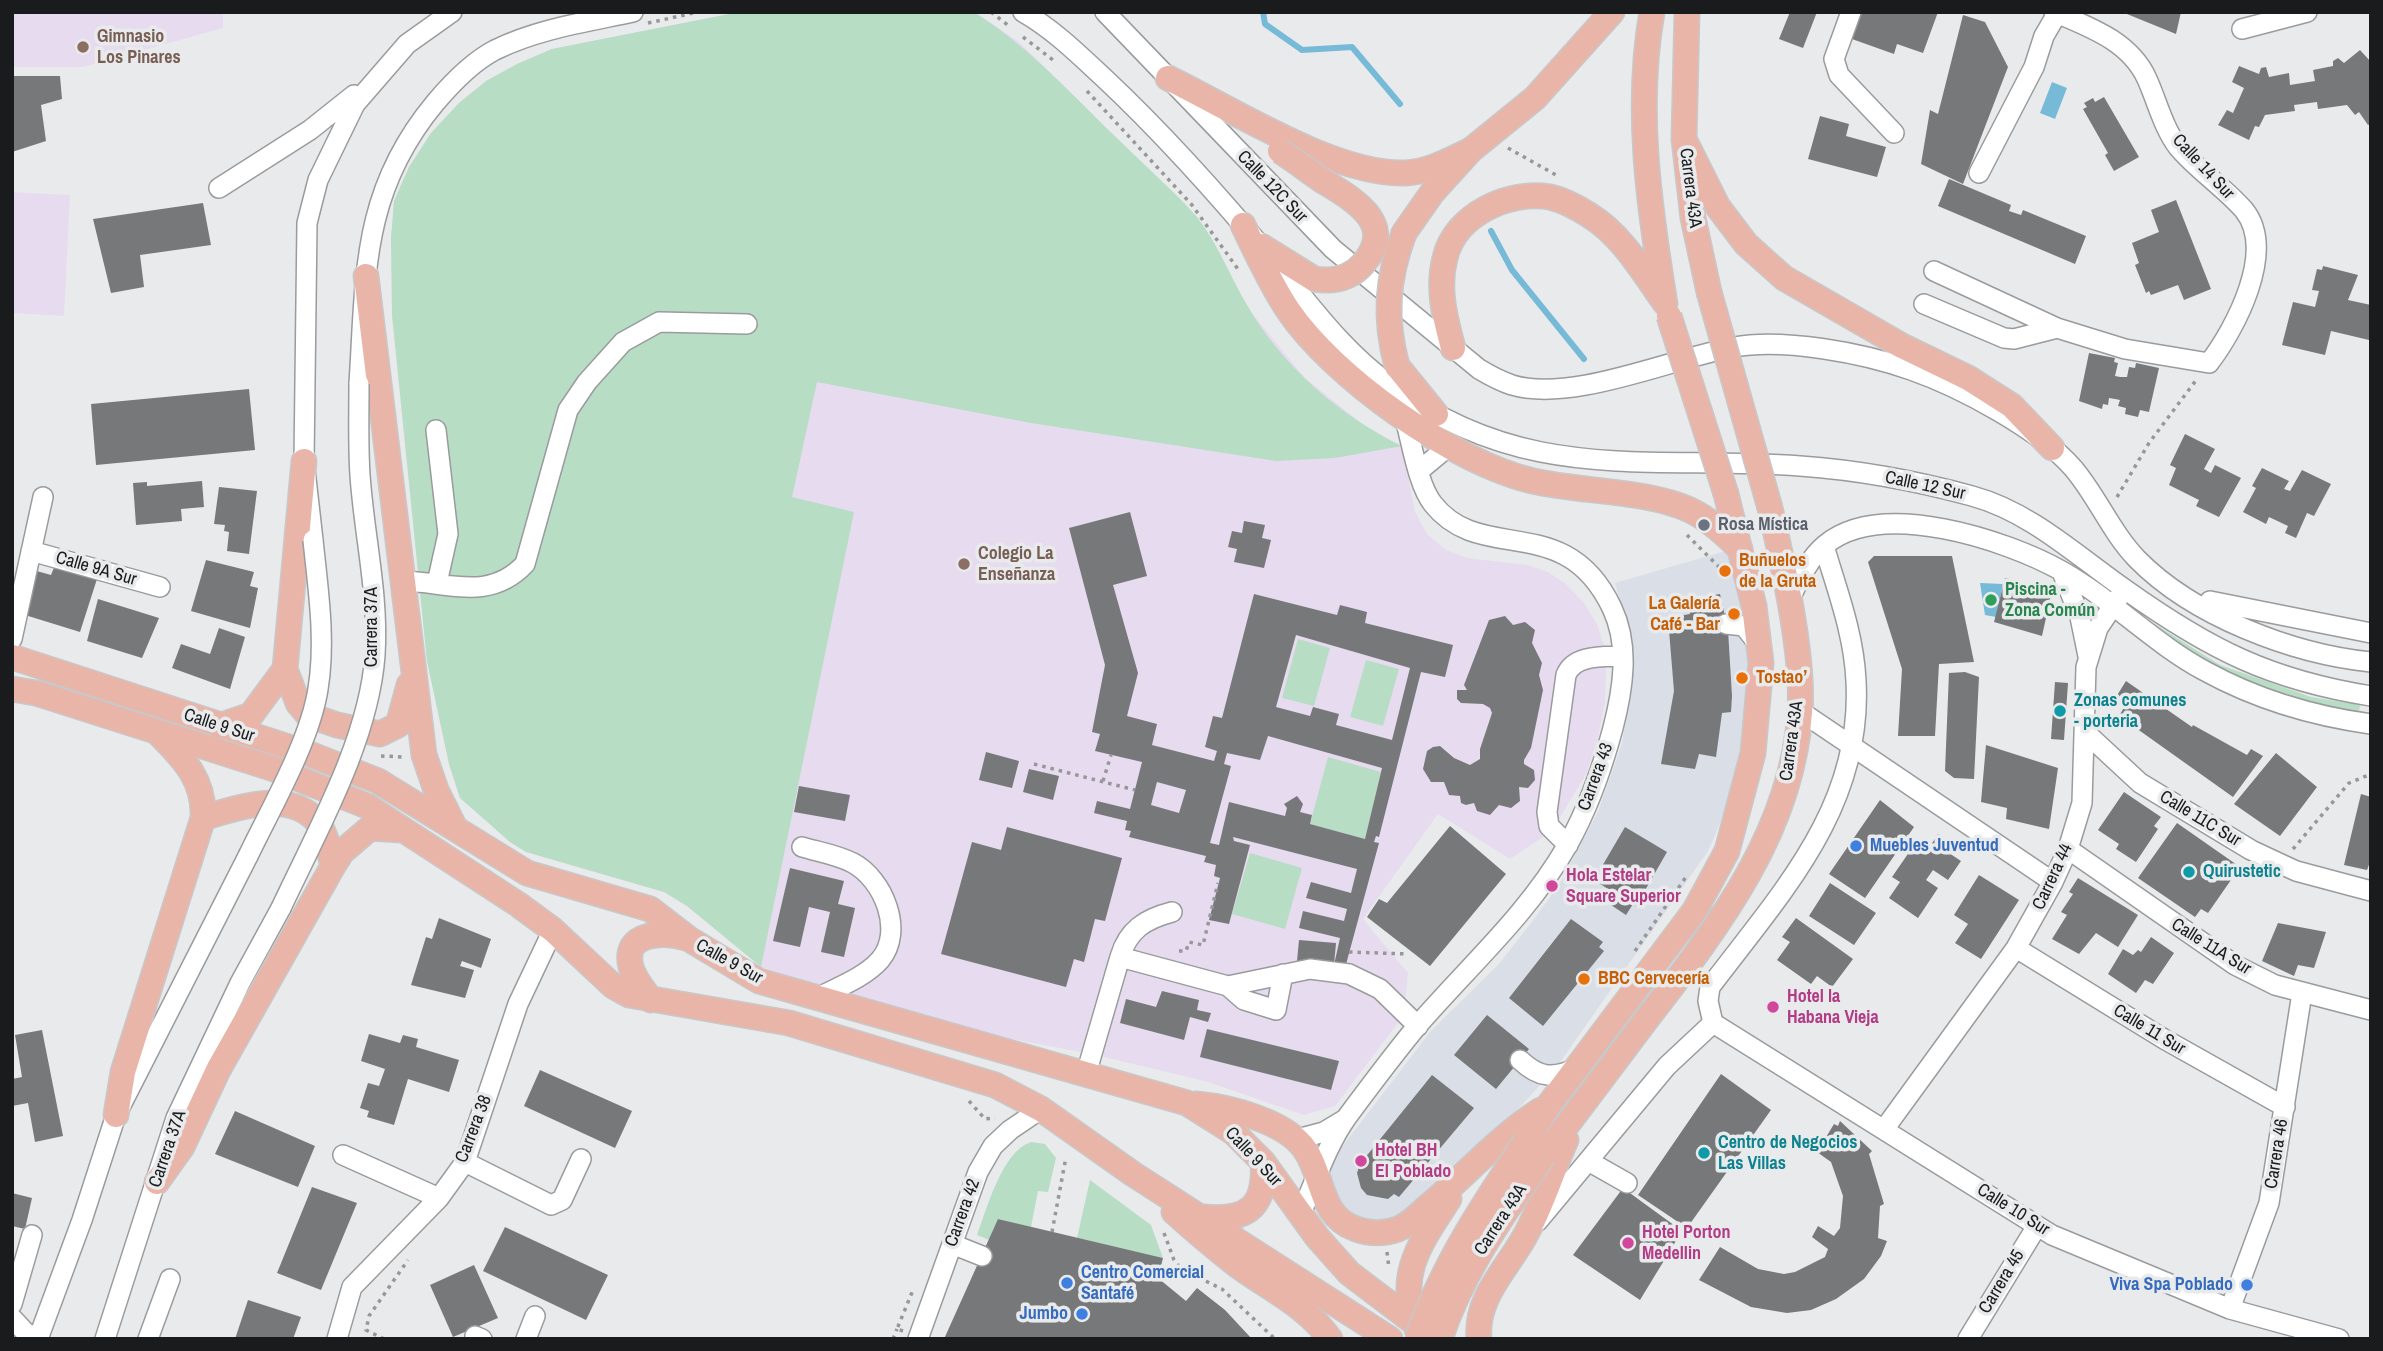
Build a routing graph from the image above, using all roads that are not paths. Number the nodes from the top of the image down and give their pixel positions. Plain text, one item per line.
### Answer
1 (452, 12) edge
2 (1105, 12) edge
3 (1612, 12) edge
4 (1652, 12) edge
5 (1686, 12) edge
6 (1851, 12) edge
7 (2306, 12) edge
8 (2056, 13) edge
9 (640, 18) edge
10 (1017, 20) edge
11 (2242, 29) dead end
12 (1168, 78) junction
13 (374, 79) junction
14 (1209, 98) junction
15 (310, 130) junction
16 (1894, 133) dead end
17 (335, 139) junction
18 (1684, 139) junction
19 (1471, 150) junction
20 (1979, 173) dead end
21 (219, 188) dead end
22 (1243, 225) junction
23 (1261, 246) junction
24 (1934, 271) dead end
25 (366, 276) junction
26 (1924, 304) dead end
27 (1667, 309) junction
28 (747, 324) dead end
29 (2057, 328) junction
30 (1453, 348) junction
31 (1436, 414) junction
32 (1405, 419) junction
33 (436, 430) dead end
34 (1449, 446) junction
35 (2052, 448) junction
36 (304, 461) junction
37 (1420, 470) junction
38 (43, 497) dead end
39 (1998, 544) junction
40 (1824, 546) junction
41 (2068, 547) junction
42 (1740, 548) junction
43 (31, 551) junction
44 (2061, 571) junction
45 (402, 581) junction
46 (436, 583) junction
47 (160, 587) dead end
48 (2126, 590) junction
49 (2180, 593) junction
50 (1788, 602) junction
51 (2112, 607) junction
52 (1726, 624) dead end
53 (2371, 633) edge
54 (12, 639) edge
55 (1759, 645) junction
56 (1623, 656) junction
57 (12, 657) edge
58 (2089, 659) junction
59 (2371, 662) edge
60 (412, 665) junction
61 (285, 669) junction
62 (12, 689) edge
63 (2371, 696) edge
64 (1800, 711) junction
65 (2371, 724) edge
66 (219, 726) junction
67 (156, 731) junction
68 (2085, 732) junction
69 (1852, 747) junction
70 (203, 818) junction
71 (456, 829) junction
72 (406, 831) junction
73 (1568, 845) junction
74 (802, 847) dead end
75 (2068, 849) junction
76 (333, 866) junction
77 (2053, 883) junction
78 (2371, 891) edge
79 (1172, 912) dead end
80 (553, 930) junction
81 (689, 939) junction
82 (2017, 948) junction
83 (1120, 957) junction
84 (1283, 974) junction
85 (1228, 986) junction
86 (2302, 993) junction
87 (815, 999) junction
88 (651, 1000) junction
89 (2371, 1010) edge
90 (1713, 1023) junction
91 (1418, 1026) junction
92 (1520, 1060) dead end
93 (1577, 1068) junction
94 (1086, 1074) junction
95 (1187, 1103) junction
96 (1548, 1106) junction
97 (2285, 1107) junction
98 (1041, 1110) junction
99 (1577, 1113) junction
100 (116, 1115) junction
101 (1345, 1120) junction
102 (1885, 1128) junction
103 (1294, 1140) junction
104 (1535, 1148) junction
105 (344, 1155) dead end
106 (581, 1159) dead end
107 (465, 1162) junction
108 (1263, 1162) junction
109 (1590, 1162) junction
110 (1133, 1174) junction
111 (1463, 1177) junction
112 (1316, 1179) junction
113 (157, 1182) junction
114 (1627, 1183) dead end
115 (439, 1198) junction
116 (1301, 1213) junction
117 (1203, 1217) junction
118 (2037, 1226) junction
119 (32, 1234) dead end
120 (1526, 1235) junction
121 (952, 1244) junction
122 (982, 1256) dead end
123 (170, 1279) dead end
124 (12, 1304) edge
125 (2230, 1309) junction
126 (535, 1316) dead end
127 (12, 1318) edge
128 (1418, 1333) edge
129 (38, 1338) edge
130 (105, 1339) edge
131 (148, 1339) edge
132 (337, 1339) edge
133 (526, 1339) edge
134 (918, 1339) edge
135 (1330, 1339) edge
136 (1390, 1339) edge
137 (1438, 1339) edge
138 (1479, 1339) edge
139 (1968, 1339) edge
140 (2339, 1339) edge

1 - 13 street
2 - 12 street, Calle 12C Sur
3 - 19 main road
4 - 27 main road, Carrera 43A
5 - 18 main road, Carrera 43A
6 - 16 street
7 - 11 street
8 - 20 street
8 - 29 street, Calle 14 Sur
9 - 25 street, Carrera 37A
10 - 22 street
12 - 14 main road
12 - 30 street, Calle 12C Sur
13 - 15 street
13 - 17 street
14 - 19 main road
14 - 23 main road, bridge
15 - 17 street
15 - 21 street
17 - 36 street
18 - 35 main road
18 - 50 main road, Carrera 43A, bridge
19 - 31 main road, bridge
22 - 23 street
22 - 32 main road
23 - 31 street
24 - 29 street
25 - 45 main road
25 - 113 street, Carrera 37A, bridge
26 - 29 street
27 - 30 main road
27 - 42 main road, Carrera 43A, bridge
28 - 46 street
30 - 35 street
31 - 41 street, Calle 12 Sur
32 - 34 main road
32 - 37 street, Carrera 43
33 - 46 street
34 - 37 street
34 - 42 main road
35 - 49 street
36 - 61 main road
36 - 100 street, bridge
37 - 56 street, Carrera 43
38 - 43 street
39 - 40 street
39 - 41 street
39 - 44 street
40 - 50 street
40 - 69 street
41 - 48 street, Calle 12 Sur
42 - 55 main road, Carrera 43A
43 - 47 street, Calle 9A Sur
43 - 54 street
44 - 51 street
44 - 58 street
45 - 46 street
45 - 60 main road
48 - 51 street, Carrera 44
48 - 63 street, Calle 12 Sur
49 - 53 street
49 - 59 street
50 - 64 main road, Carrera 43A
51 - 58 street, Carrera 44
51 - 65 street
52 - 55 street
55 - 93 main road, Carrera 43A
56 - 73 street, Carrera 43
56 - 73 street
57 - 66 main road, Calle 9 Sur
58 - 68 street, Carrera 44
60 - 61 main road
60 - 71 main road
61 - 66 main road
62 - 67 main road, Calle 9 Sur
64 - 69 street
64 - 99 main road, Carrera 43A
66 - 71 main road, Calle 9 Sur
67 - 70 main road
67 - 72 main road, Calle 9 Sur
68 - 75 street, Carrera 44
68 - 78 street, Calle 11C Sur
69 - 77 street
69 - 90 street
70 - 76 main road
70 - 100 main road
71 - 81 main road, Calle 9 Sur
72 - 76 main road
72 - 80 main road, Calle 9 Sur
73 - 91 street, Carrera 43
74 - 87 street
75 - 77 street, Carrera 44
75 - 86 street, Calle 11A Sur
76 - 113 main road
77 - 82 street, Carrera 44
79 - 83 street
80 - 88 main road, Calle 9 Sur
80 - 107 street, Carrera 38
81 - 87 main road, Calle 9 Sur
81 - 88 main road
82 - 97 street, Calle 11 Sur
82 - 102 street, Carrera 44
83 - 85 street
83 - 94 street
84 - 85 street
84 - 85 street
84 - 91 street
86 - 89 street, Calle 11A Sur
86 - 97 street, Carrera 46
87 - 94 main road, Calle 9 Sur
88 - 98 main road, Calle 9 Sur
90 - 102 street, Calle 10 Sur
90 - 109 street, Carrera 43A
91 - 101 street, Carrera 43
92 - 93 street
93 - 96 main road, Carrera 43A
94 - 95 main road, Calle 9 Sur
95 - 103 main road
95 - 108 main road, Calle 9 Sur
96 - 104 main road, Carrera 43A
96 - 111 main road
97 - 125 street, Carrera 46
98 - 110 main road, Calle 9 Sur
98 - 121 street, Carrera 42
99 - 104 main road, Carrera 43A
99 - 120 main road
100 - 129 street
101 - 103 street, Carrera 43
101 - 112 street, Carrera 43
102 - 118 street, Calle 10 Sur
103 - 112 main road
104 - 128 main road, Carrera 43A, bridge
104 - 137 main road, Carrera 43A, bridge
105 - 115 street
106 - 107 street
107 - 115 street, Carrera 38
108 - 116 main road, Calle 9 Sur
108 - 117 main road
109 - 114 street
109 - 120 street, Carrera 43A
110 - 117 main road, Calle 9 Sur
110 - 135 main road
111 - 112 main road
111 - 128 main road
112 - 116 street, Carrera 43
113 - 130 street, Carrera 37A
115 - 132 street, Carrera 38
116 - 128 main road, Calle 9 Sur
117 - 136 main road, Calle 9 Sur
118 - 125 street, Calle 10 Sur
118 - 139 street, Carrera 45
119 - 124 street
120 - 138 main road
121 - 122 street
121 - 134 street, Carrera 42
123 - 131 street
125 - 140 street, Calle 10 Sur
126 - 133 street
127 - 129 street
128 - 137 main road, Calle 9 Sur

